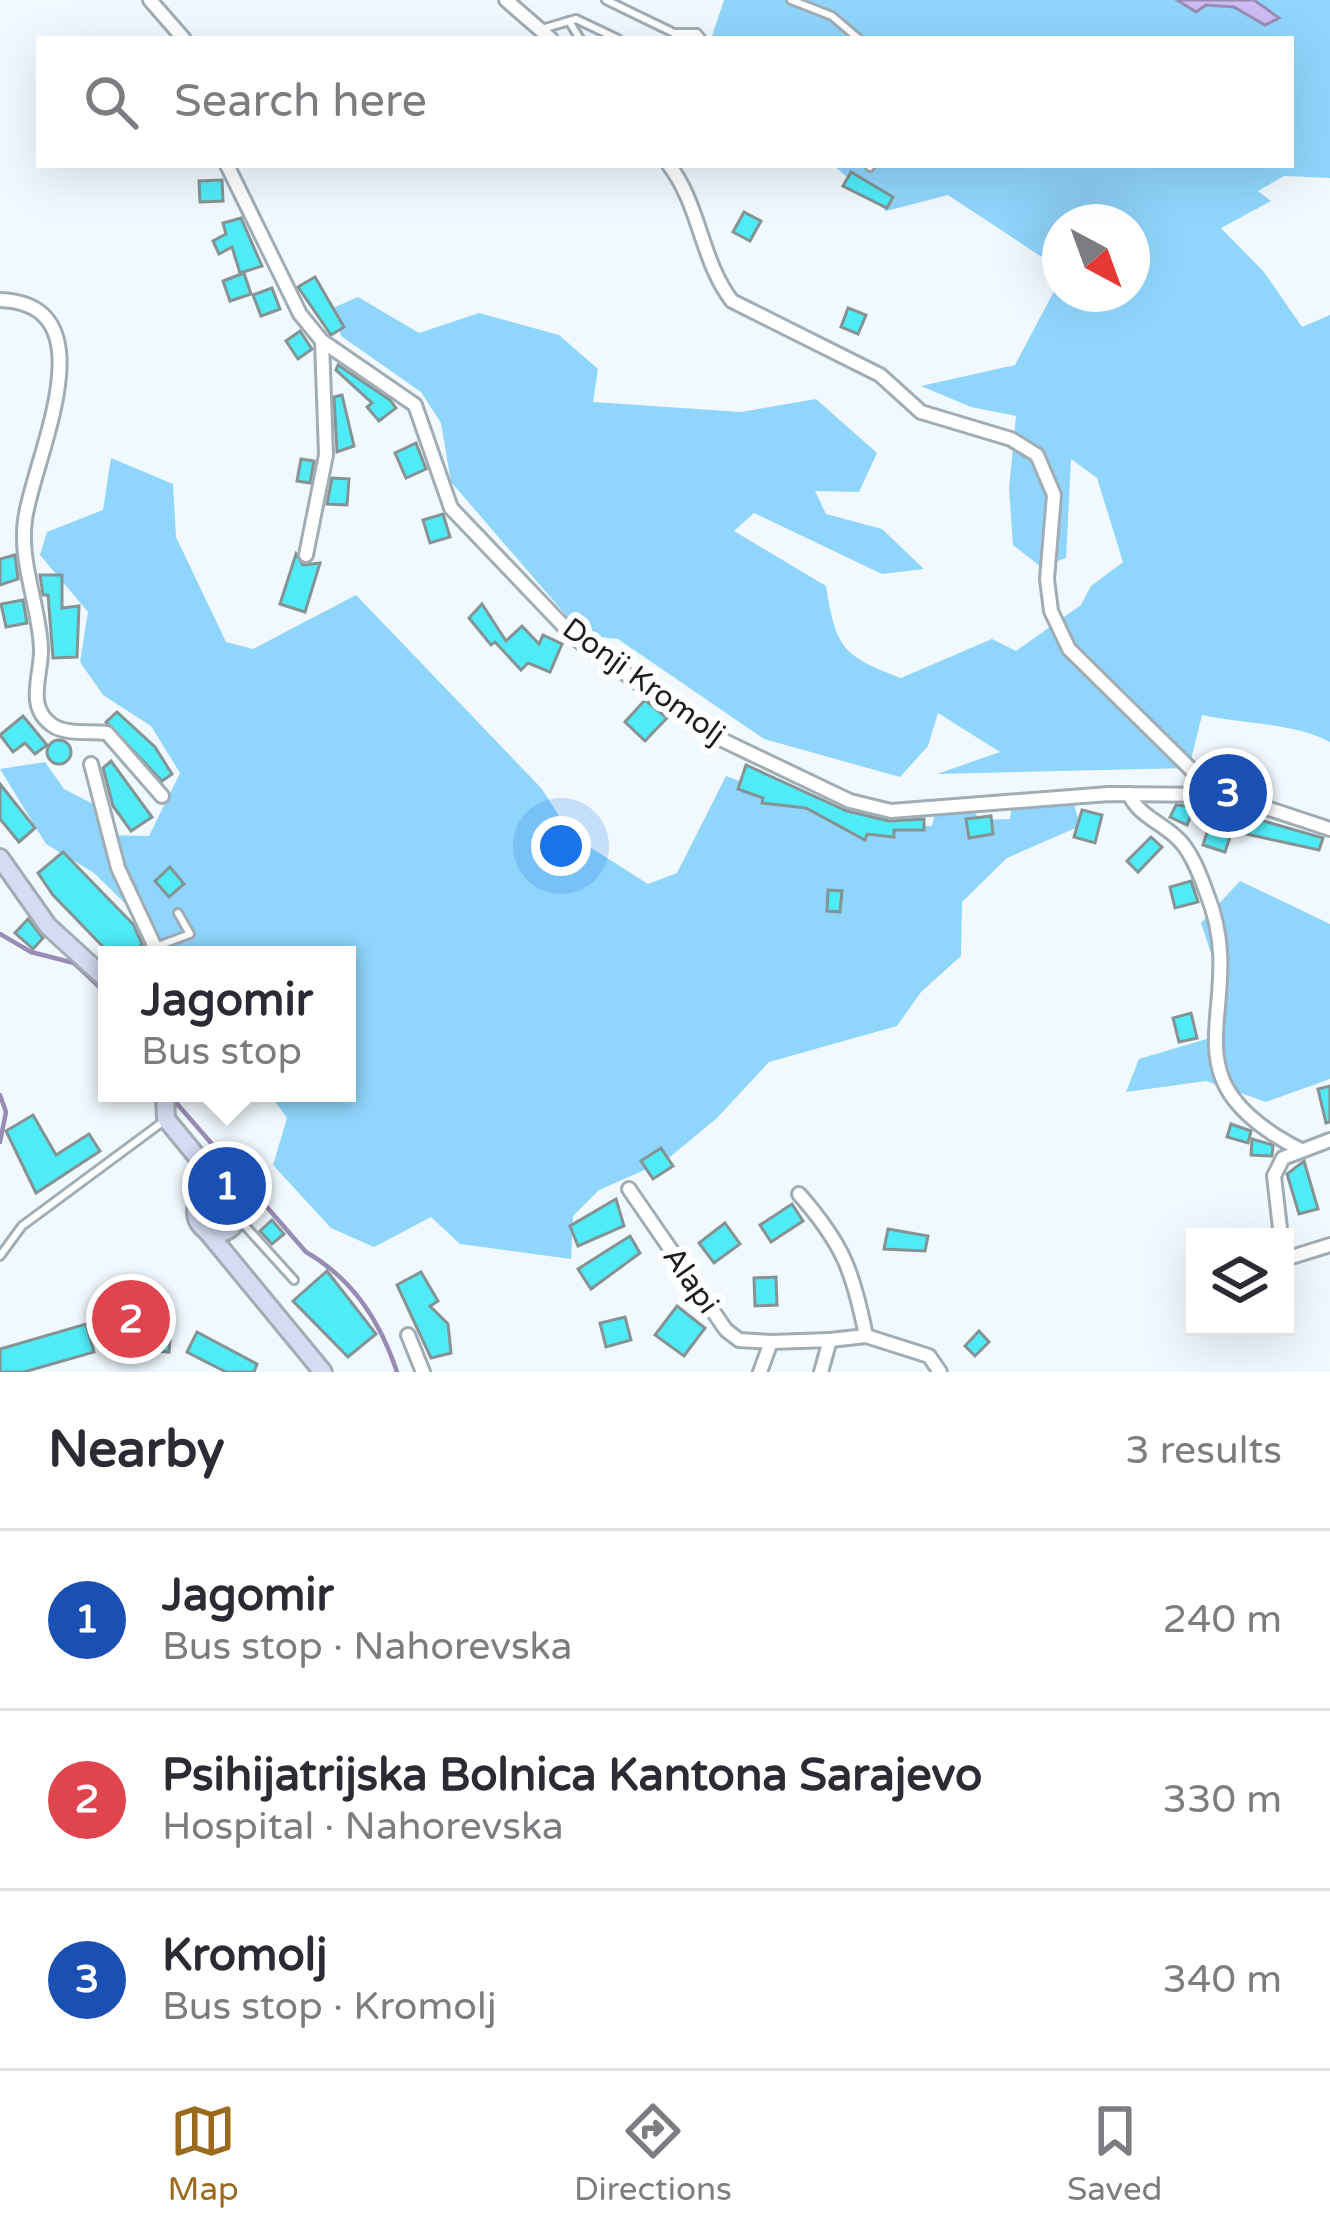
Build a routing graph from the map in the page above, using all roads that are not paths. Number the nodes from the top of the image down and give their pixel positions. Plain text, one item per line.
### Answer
1 (150, 0) edge
2 (606, 0) edge
3 (791, 0) edge
4 (515, 2) edge
5 (569, 21) junction
6 (546, 34) edge
7 (181, 36) edge
8 (578, 36) edge
9 (612, 36) edge
10 (700, 36) edge
11 (855, 36) edge
12 (228, 168) edge
13 (671, 168) edge
14 (0, 300) edge
15 (322, 341) junction
16 (306, 555) dead end
17 (91, 764) dead end
18 (1129, 794) junction
19 (1221, 795) junction
20 (162, 796) dead end
21 (1330, 829) edge
22 (0, 858) edge
23 (178, 913) dead end
24 (148, 946) edge
25 (162, 946) edge
26 (98, 972) edge
27 (165, 1102) edge
28 (166, 1119) junction
29 (1330, 1140) edge
30 (1299, 1149) junction
31 (209, 1176) junction
32 (629, 1189) dead end
33 (227, 1193) junction
34 (799, 1194) dead end
35 (202, 1197) junction
36 (232, 1224) junction
37 (1280, 1228) edge
38 (206, 1230) junction
39 (1330, 1246) edge
40 (224, 1252) junction
41 (0, 1256) edge
42 (1294, 1256) edge
43 (293, 1280) dead end
44 (408, 1335) dead end
45 (866, 1336) junction
46 (830, 1340) junction
47 (770, 1342) junction
48 (323, 1372) edge
49 (423, 1372) edge
50 (760, 1372) edge
51 (821, 1372) edge
52 (940, 1372) edge

1 - 7 street
2 - 10 lane
3 - 11 lane
4 - 6 street
5 - 6 lane
5 - 8 lane
5 - 9 lane
12 - 15 street, Donji Kromolj
13 - 19 street
14 - 20 street
15 - 16 street
15 - 18 street, Donji Kromolj
17 - 24 street
18 - 19 street, Donji Kromolj
18 - 30 street
19 - 21 street
22 - 26 street
23 - 25 lane
27 - 28 street
28 - 31 street
28 - 41 lane
29 - 30 street
30 - 37 street
31 - 33 street
31 - 35 street
32 - 47 street, Alapi
33 - 35 street
33 - 36 street
34 - 45 street
35 - 38 street
36 - 38 street
36 - 40 street
36 - 43 lane
38 - 40 street
39 - 42 street
40 - 48 street
44 - 49 street
45 - 46 street, Alapi
45 - 52 street, Alapi
46 - 47 street, Alapi
46 - 51 street
47 - 50 street

